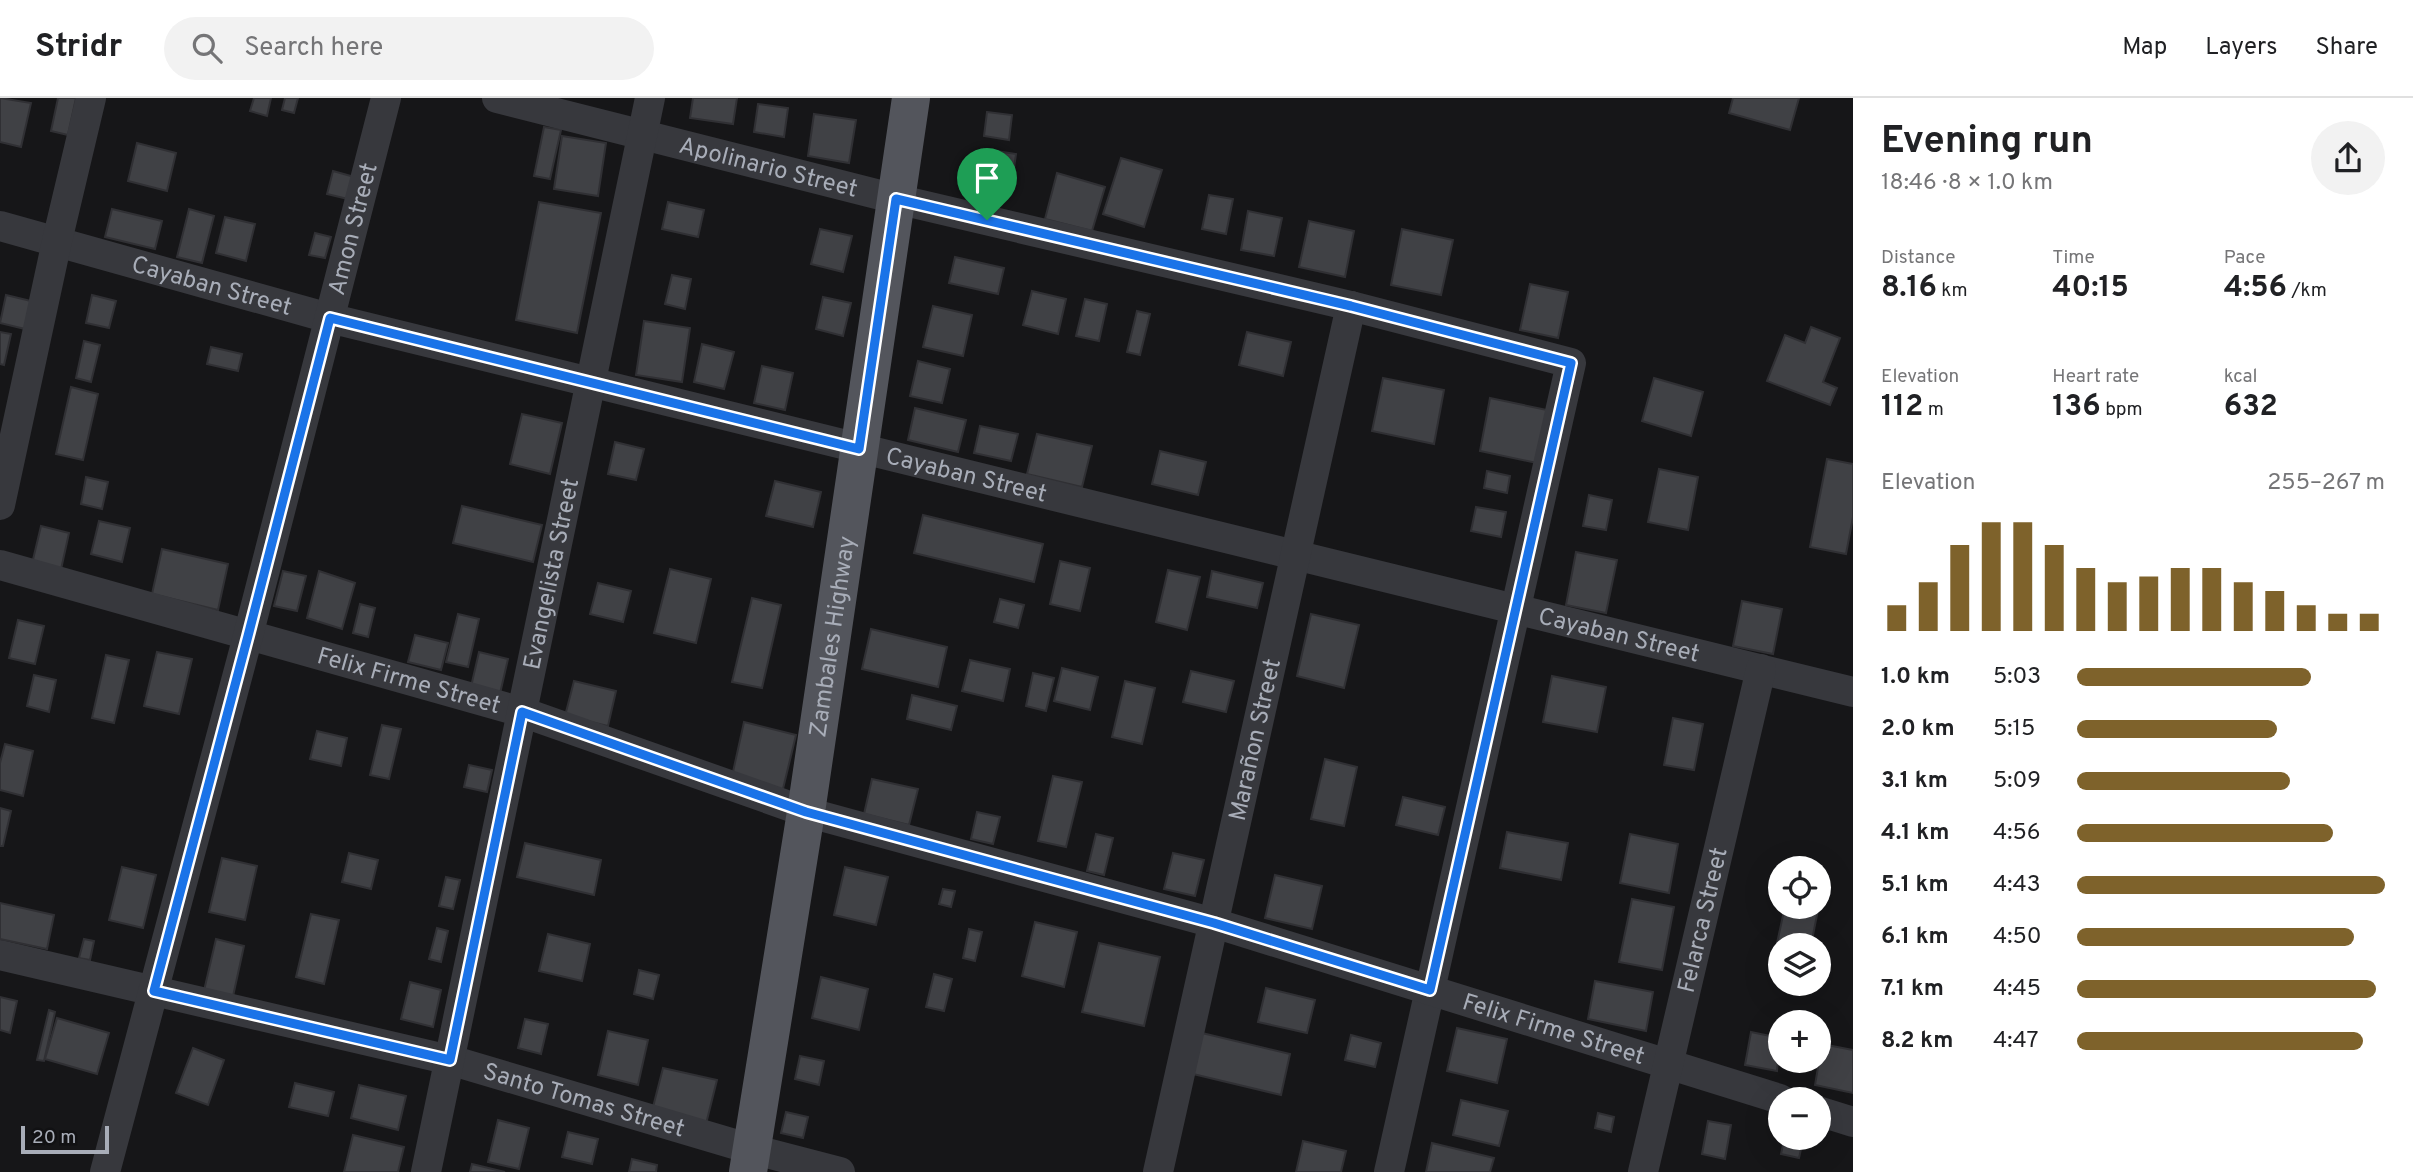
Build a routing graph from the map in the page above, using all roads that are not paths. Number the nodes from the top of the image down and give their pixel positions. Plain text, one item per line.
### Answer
1 (90, 98) edge
2 (386, 98) edge
3 (497, 98) edge
4 (650, 98) edge
5 (911, 98) edge
6 (642, 135) junction
7 (896, 199) junction
8 (0, 226) edge
9 (57, 241) junction
10 (1351, 306) junction
11 (330, 318) junction
12 (590, 382) junction
13 (859, 449) junction
14 (0, 505) edge
15 (1295, 555) junction
16 (0, 565) edge
17 (1516, 609) junction
18 (248, 636) junction
19 (1761, 669) junction
20 (1853, 692) edge
21 (522, 712) junction
22 (806, 812) junction
23 (1214, 923) junction
24 (0, 955) edge
25 (1430, 990) junction
26 (154, 991) junction
27 (450, 1060) junction
28 (1668, 1065) junction
29 (1768, 1095) edge
30 (1831, 1115) edge
31 (1853, 1122) edge
32 (749, 1160) edge
33 (105, 1172) edge
34 (426, 1172) edge
35 (840, 1172) edge
36 (1158, 1172) edge
37 (1389, 1172) edge
38 (1643, 1172) edge

1 - 9 street
2 - 11 street, Amon Street
3 - 6 street, Apolinario Street
4 - 6 street, Evangelista Street
5 - 7 main road, Zambales Highway
6 - 7 street, Apolinario Street
6 - 12 street, Evangelista Street
7 - 10 street, Apolinario Street
7 - 13 main road, Zambales Highway
8 - 9 street, Cayaban Street
9 - 11 street, Cayaban Street
9 - 14 street
10 - 15 street, Marañon Street
10 - 17 street, Apolinario Street
11 - 12 street, Cayaban Street
11 - 18 street, Amon Street
12 - 13 street, Cayaban Street
12 - 21 street, Evangelista Street
13 - 15 street, Cayaban Street
13 - 22 main road, Zambales Highway
15 - 17 street, Cayaban Street
15 - 23 street, Marañon Street
16 - 18 street, Felix Firme Street
17 - 19 street, Cayaban Street
17 - 25 street
18 - 21 street, Felix Firme Street
18 - 26 street, Amon Street
19 - 20 street, Cayaban Street
19 - 28 street, Felarca Street
21 - 22 street, Felix Firme Street
21 - 27 street, Evangelista Street
22 - 23 street, Felix Firme Street
22 - 32 main road, Zambales Highway
23 - 25 street, Felix Firme Street
23 - 36 street, Marañon Street
24 - 26 street, Santo Tomas Street
25 - 28 street, Felix Firme Street
25 - 37 street
26 - 27 street, Santo Tomas Street
26 - 33 street, Amon Street
27 - 32 street, Santo Tomas Street
27 - 34 street, Evangelista Street
28 - 29 street, Felix Firme Street
28 - 38 street, Felarca Street
30 - 31 street
32 - 35 street, Santo Tomas Street

